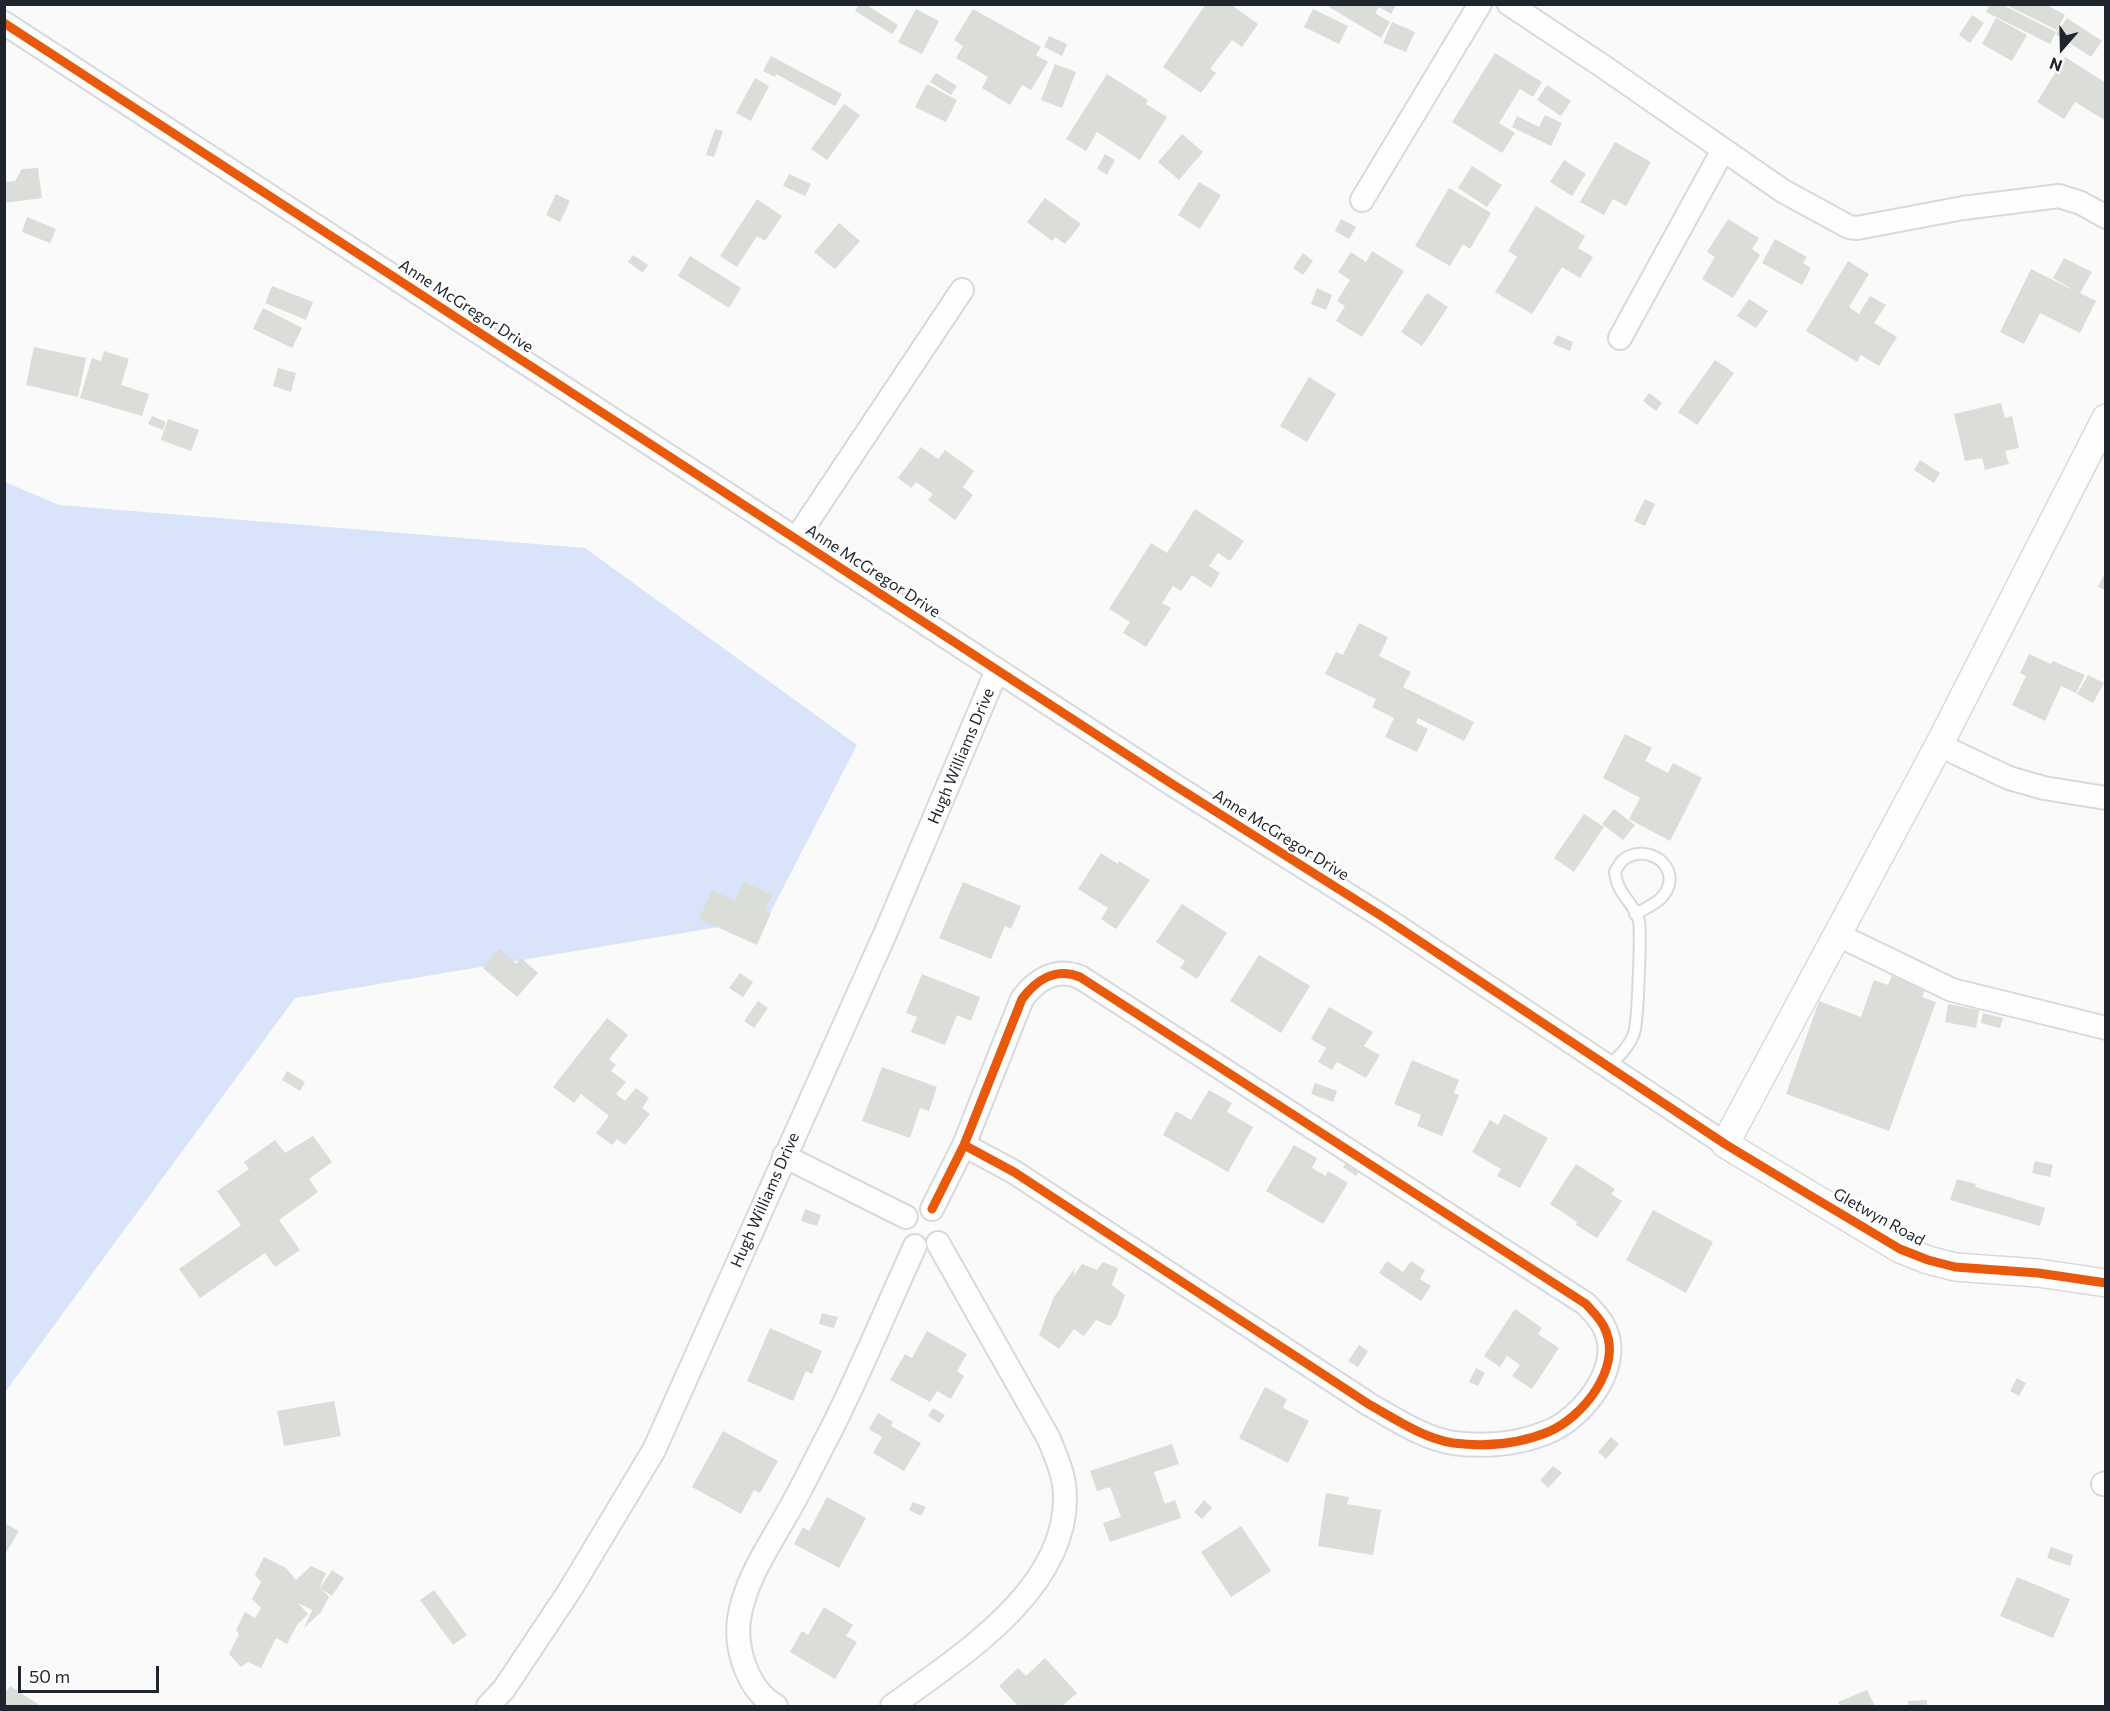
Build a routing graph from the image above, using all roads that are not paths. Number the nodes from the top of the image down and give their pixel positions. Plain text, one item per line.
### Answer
1 (1480, 4) edge
2 (1509, 4) edge
3 (4, 23) edge
4 (1723, 150) junction
5 (1362, 200) dead end
6 (2106, 217) edge
7 (962, 290) dead end
8 (1620, 338) dead end
9 (2106, 418) edge
10 (796, 539) junction
11 (997, 670) junction
12 (1939, 745) junction
13 (2106, 798) edge
14 (1635, 914) junction
15 (1838, 934) junction
16 (2106, 1028) edge
17 (1609, 1066) junction
18 (1725, 1144) junction
19 (964, 1145) junction
20 (784, 1156) junction
21 (932, 1209) junction
22 (906, 1217) junction
23 (938, 1243) junction
24 (915, 1246) junction
25 (2106, 1283) edge
26 (488, 1707) edge
27 (776, 1707) edge
28 (892, 1707) edge

1 - 5 street
2 - 4 street
3 - 10 street, Anne McGregor Drive
4 - 6 street
4 - 8 street
7 - 10 street
9 - 12 street
10 - 11 street, Anne McGregor Drive
11 - 17 street, Anne McGregor Drive
11 - 20 street, Hugh Williams Drive
12 - 13 street
12 - 15 street
14 - 14 lane
14 - 17 lane
15 - 16 street
15 - 18 street
17 - 18 street, Anne McGregor Drive
18 - 25 street, Gletwyn Road
19 - 19 street
19 - 21 street
20 - 22 street
20 - 26 street, Hugh Williams Drive
21 - 22 street
21 - 23 street
22 - 24 street
23 - 24 street
23 - 28 street
24 - 27 street

